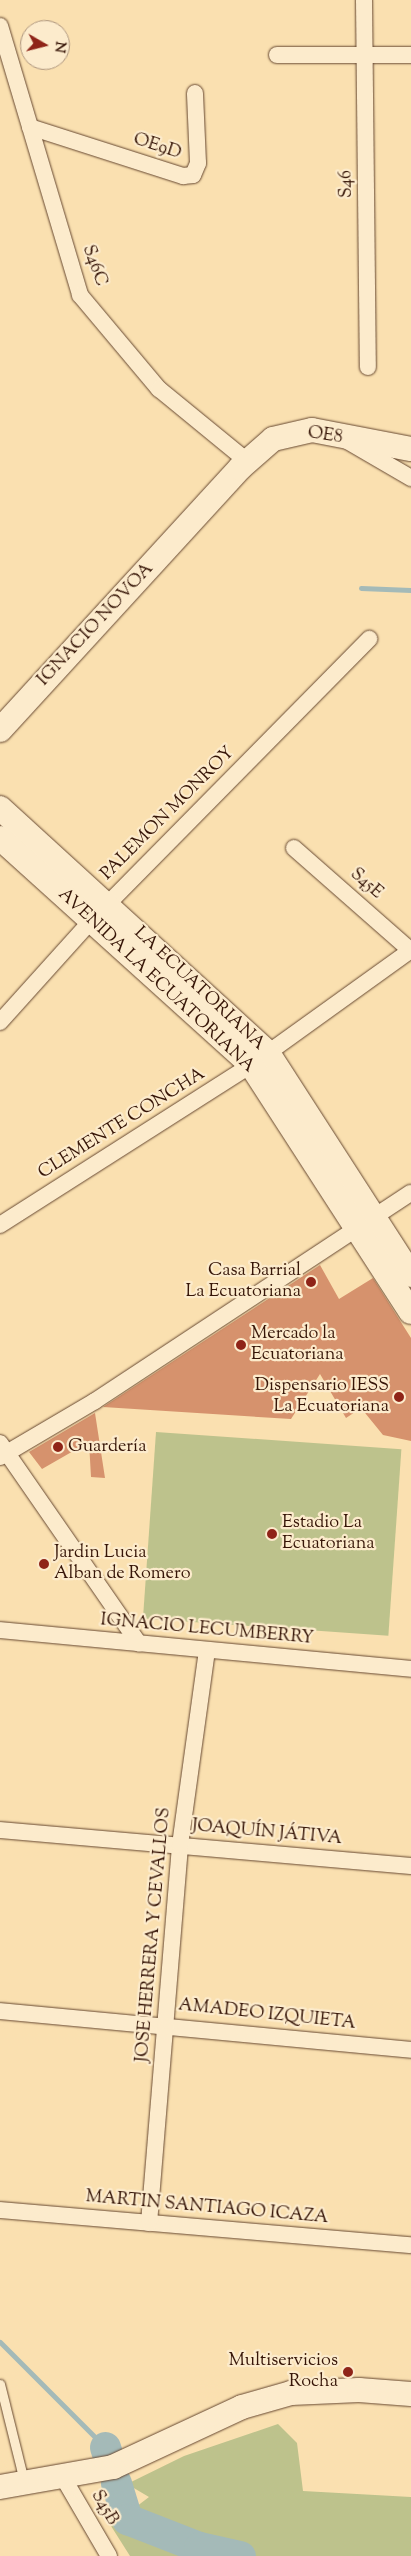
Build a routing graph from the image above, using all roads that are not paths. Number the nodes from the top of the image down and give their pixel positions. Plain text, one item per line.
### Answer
1 (364, 0) edge
2 (0, 26) edge
3 (277, 54) dead end
4 (366, 55) junction
5 (411, 55) edge
6 (196, 93) dead end
7 (30, 127) junction
8 (368, 367) dead end
9 (342, 438) junction
10 (411, 449) edge
11 (244, 465) junction
12 (411, 478) edge
13 (192, 521) joint
14 (369, 638) dead end
15 (0, 730) edge
16 (0, 808) edge
17 (0, 838) edge
18 (294, 848) dead end
19 (100, 912) junction
20 (411, 950) edge
21 (0, 1022) edge
22 (260, 1059) junction
23 (411, 1193) edge
24 (365, 1223) junction
25 (0, 1225) edge
26 (411, 1275) edge
27 (411, 1312) edge
28 (2, 1451) edge
29 (0, 1630) edge
30 (138, 1644) junction
31 (207, 1651) junction
32 (411, 1669) edge
33 (0, 1830) edge
34 (180, 1845) junction
35 (411, 1866) edge
36 (0, 2011) edge
37 (166, 2025) junction
38 (411, 2050) edge
39 (0, 2210) edge
40 (150, 2223) junction
41 (411, 2245) edge
42 (0, 2384) edge
43 (411, 2394) edge
44 (64, 2479) junction
45 (25, 2484) junction
46 (0, 2487) edge
47 (109, 2556) edge

1 - 4 street, S46
2 - 7 street, S46C
3 - 4 street
4 - 5 street
4 - 8 street, S46
6 - 7 street, OE9D
7 - 11 street, S46C
9 - 10 street, OE8
9 - 11 street, OE8
9 - 12 street
11 - 13 street, OE8
13 - 15 street, IGNACIO NOVOA
14 - 19 street, PALEMON MONROY
16 - 19 street
17 - 19 street, AVENIDA LA ECUATORIANA
18 - 20 street, S45E
19 - 21 street, PALEMON MONROY
19 - 22 street, AVENIDA LA ECUATORIANA
20 - 22 street, CLEMENTE CONCHA
22 - 24 street, AVENIDA LA ECUATORIANA
22 - 25 street, CLEMENTE CONCHA
23 - 24 street
24 - 26 street
24 - 27 street, AVENIDA LA ECUATORIANA
24 - 28 street
28 - 30 street
29 - 30 street, IGNACIO LECUMBERRY
30 - 31 street, IGNACIO LECUMBERRY
31 - 32 street, IGNACIO LECUMBERRY
31 - 34 street, JOSE HERRERA Y CEVALLOS
33 - 34 street, JOAQUÍN JÁTIVA
34 - 35 street, JOAQUÍN JÁTIVA
34 - 37 street, JOSE HERRERA Y CEVALLOS
36 - 37 street, AMADEO IZQUIETA
37 - 38 street, AMADEO IZQUIETA
37 - 40 street, JOSE HERRERA Y CEVALLOS
39 - 40 street, MARTIN SANTIAGO ICAZA
40 - 41 street, MARTIN SANTIAGO ICAZA
42 - 45 lane
43 - 44 street
44 - 45 street
44 - 47 street, S45B
45 - 46 street

